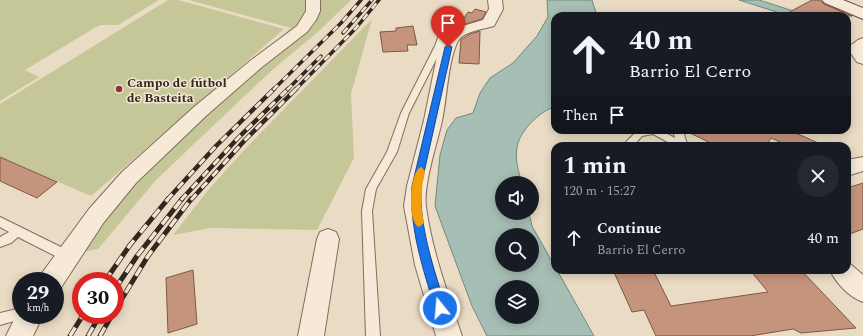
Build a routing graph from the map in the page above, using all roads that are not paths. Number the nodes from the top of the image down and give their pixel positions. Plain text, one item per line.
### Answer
1 (313, 0) edge
2 (496, 0) edge
3 (830, 0) edge
4 (863, 14) edge
5 (461, 31) junction
6 (638, 134) edge
7 (660, 134) edge
8 (631, 142) edge
9 (675, 142) edge
10 (863, 164) edge
11 (851, 167) edge
12 (0, 222) edge
13 (17, 231) junction
14 (328, 239) dead end
15 (0, 242) edge
16 (67, 256) junction
17 (57, 272) edge
18 (846, 274) edge
19 (863, 291) edge
20 (12, 316) edge
21 (0, 319) edge
22 (25, 324) edge
23 (19, 336) edge
24 (312, 336) edge
25 (373, 336) edge
26 (449, 336) edge

1 - 16 street
2 - 5 street
3 - 4 street
5 - 25 lane
5 - 26 street
6 - 8 lane
7 - 9 lane
10 - 11 street
12 - 13 lane
13 - 15 lane
13 - 16 lane
14 - 24 street
16 - 17 street
18 - 19 street
20 - 21 lane
22 - 23 street

